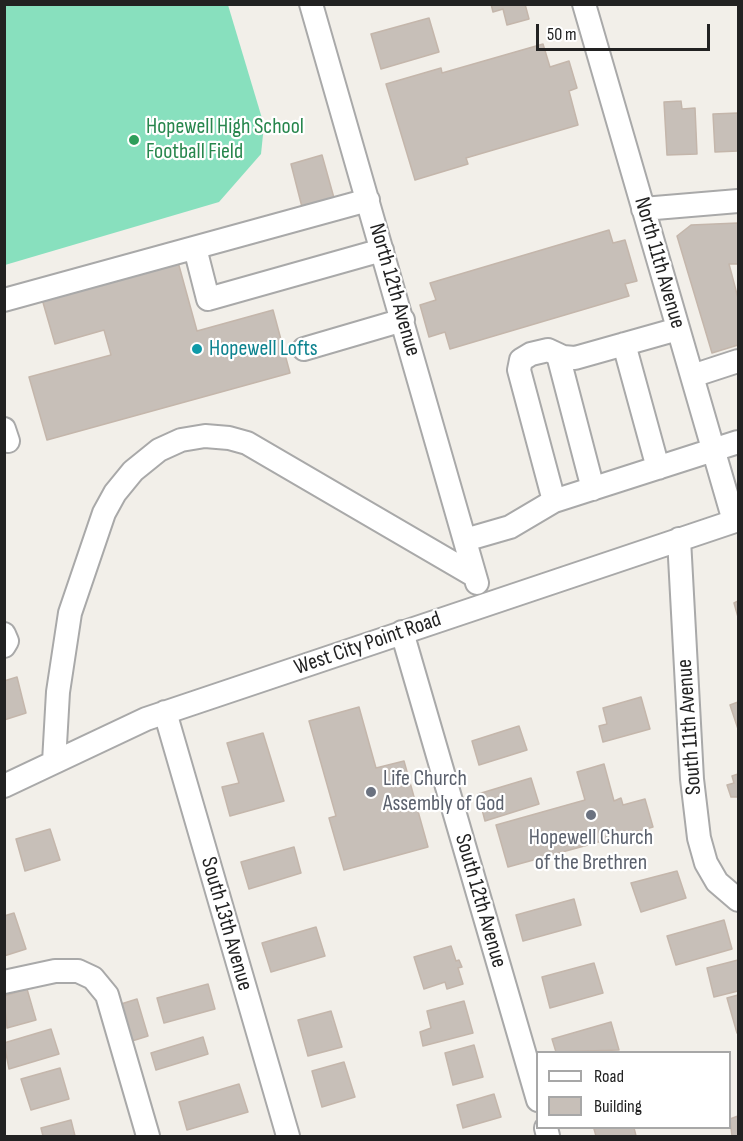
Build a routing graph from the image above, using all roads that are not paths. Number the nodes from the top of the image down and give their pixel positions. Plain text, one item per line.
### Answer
1 (311, 4) edge
2 (584, 4) edge
3 (368, 200) junction
4 (738, 201) edge
5 (643, 209) junction
6 (195, 248) junction
7 (382, 250) junction
8 (4, 300) edge
9 (403, 320) junction
10 (678, 328) junction
11 (624, 344) junction
12 (304, 349) dead end
13 (558, 355) junction
14 (738, 361) edge
15 (692, 376) junction
16 (738, 442) edge
17 (713, 450) junction
18 (657, 468) junction
19 (593, 489) junction
20 (554, 501) junction
21 (736, 520) edge
22 (679, 539) junction
23 (465, 540) junction
24 (475, 576) junction
25 (483, 605) junction
26 (402, 632) junction
27 (4, 634) edge
28 (4, 646) edge
29 (165, 712) junction
30 (54, 762) junction
31 (4, 786) edge
32 (738, 900) edge
33 (4, 982) edge
34 (536, 1097) edge
35 (148, 1137) edge
36 (288, 1137) edge

1 - 3 street, North 12th Avenue
2 - 5 street, North 11th Avenue
3 - 6 street
3 - 7 street, North 12th Avenue
4 - 5 street
5 - 10 street, North 11th Avenue
6 - 7 street
6 - 8 street
7 - 9 street, North 12th Avenue
9 - 12 street
9 - 23 street, North 12th Avenue
10 - 11 street
10 - 15 street, North 11th Avenue
11 - 13 street
11 - 18 street
13 - 19 street
13 - 20 street
14 - 15 street
15 - 17 street, North 11th Avenue
16 - 17 street
17 - 18 street
17 - 21 street, North 11th Avenue
18 - 19 street
19 - 20 street
20 - 23 street
21 - 22 street, West City Point Road
22 - 25 street, West City Point Road
22 - 32 street, South 11th Avenue
23 - 24 street, North 12th Avenue
24 - 25 street, North 12th Avenue
24 - 30 street
25 - 26 street, West City Point Road
26 - 29 street, West City Point Road
26 - 34 street, South 12th Avenue
27 - 28 street
29 - 30 street, West City Point Road
29 - 36 street, South 13th Avenue
30 - 31 street, West City Point Road
33 - 35 street

